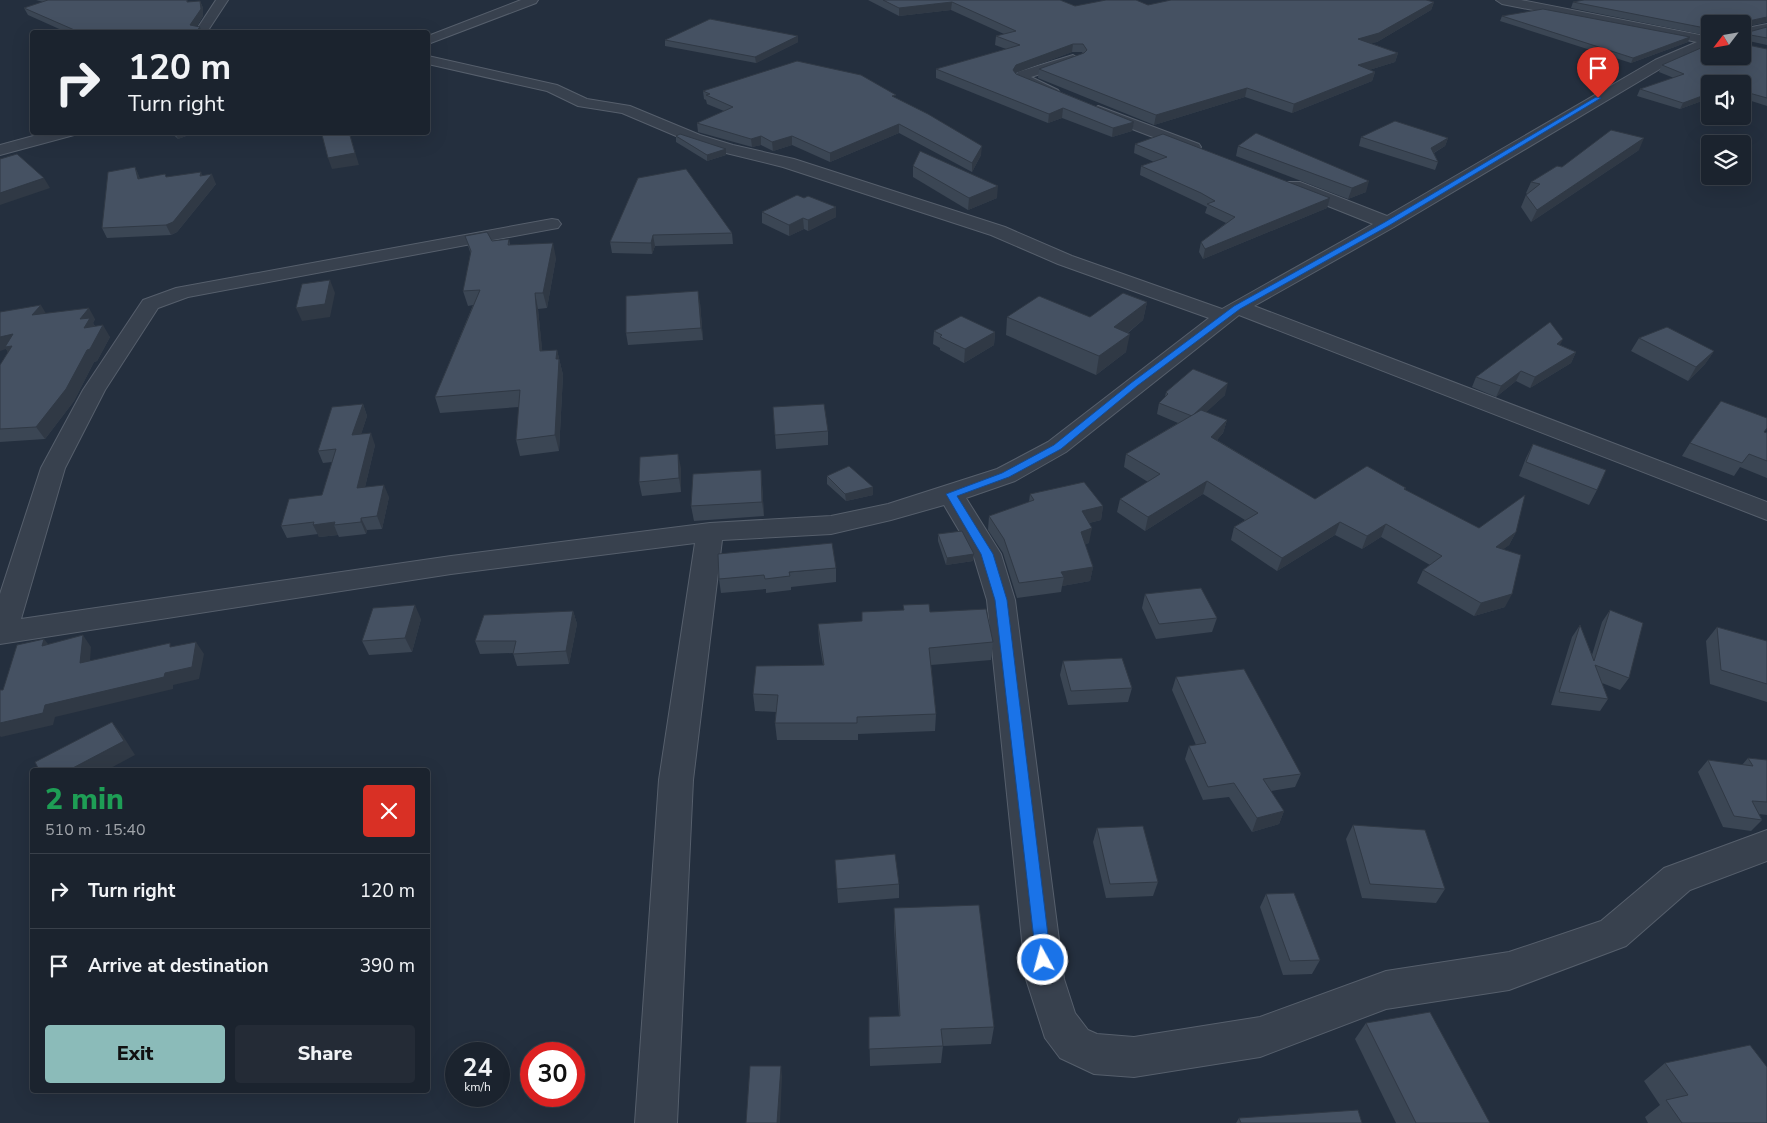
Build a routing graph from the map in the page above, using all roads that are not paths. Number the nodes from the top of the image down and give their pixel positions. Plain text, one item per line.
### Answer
1 (222, 0) edge
2 (532, 0) edge
3 (1502, 0) edge
4 (1767, 28) edge
5 (202, 30) edge
6 (1751, 32) edge
7 (430, 39) edge
8 (1701, 40) edge
9 (1701, 46) edge
10 (1077, 58) edge
11 (430, 60) edge
12 (1070, 100) edge
13 (1087, 107) edge
14 (57, 135) edge
15 (0, 150) edge
16 (1204, 151) edge
17 (1277, 180) edge
18 (1388, 223) junction
19 (552, 224) dead end
20 (1231, 312) junction
21 (951, 494) junction
22 (1767, 512) edge
23 (710, 532) junction
24 (1, 633) edge
25 (1767, 845) edge
26 (656, 1123) edge

1 - 5 street
2 - 7 street
3 - 8 street
4 - 6 street
9 - 18 street
10 - 12 street
11 - 20 street
13 - 16 street
14 - 15 street
17 - 18 street
18 - 20 street
19 - 24 street
20 - 21 street
20 - 22 street
21 - 23 street
21 - 25 street
23 - 24 street
23 - 26 street

